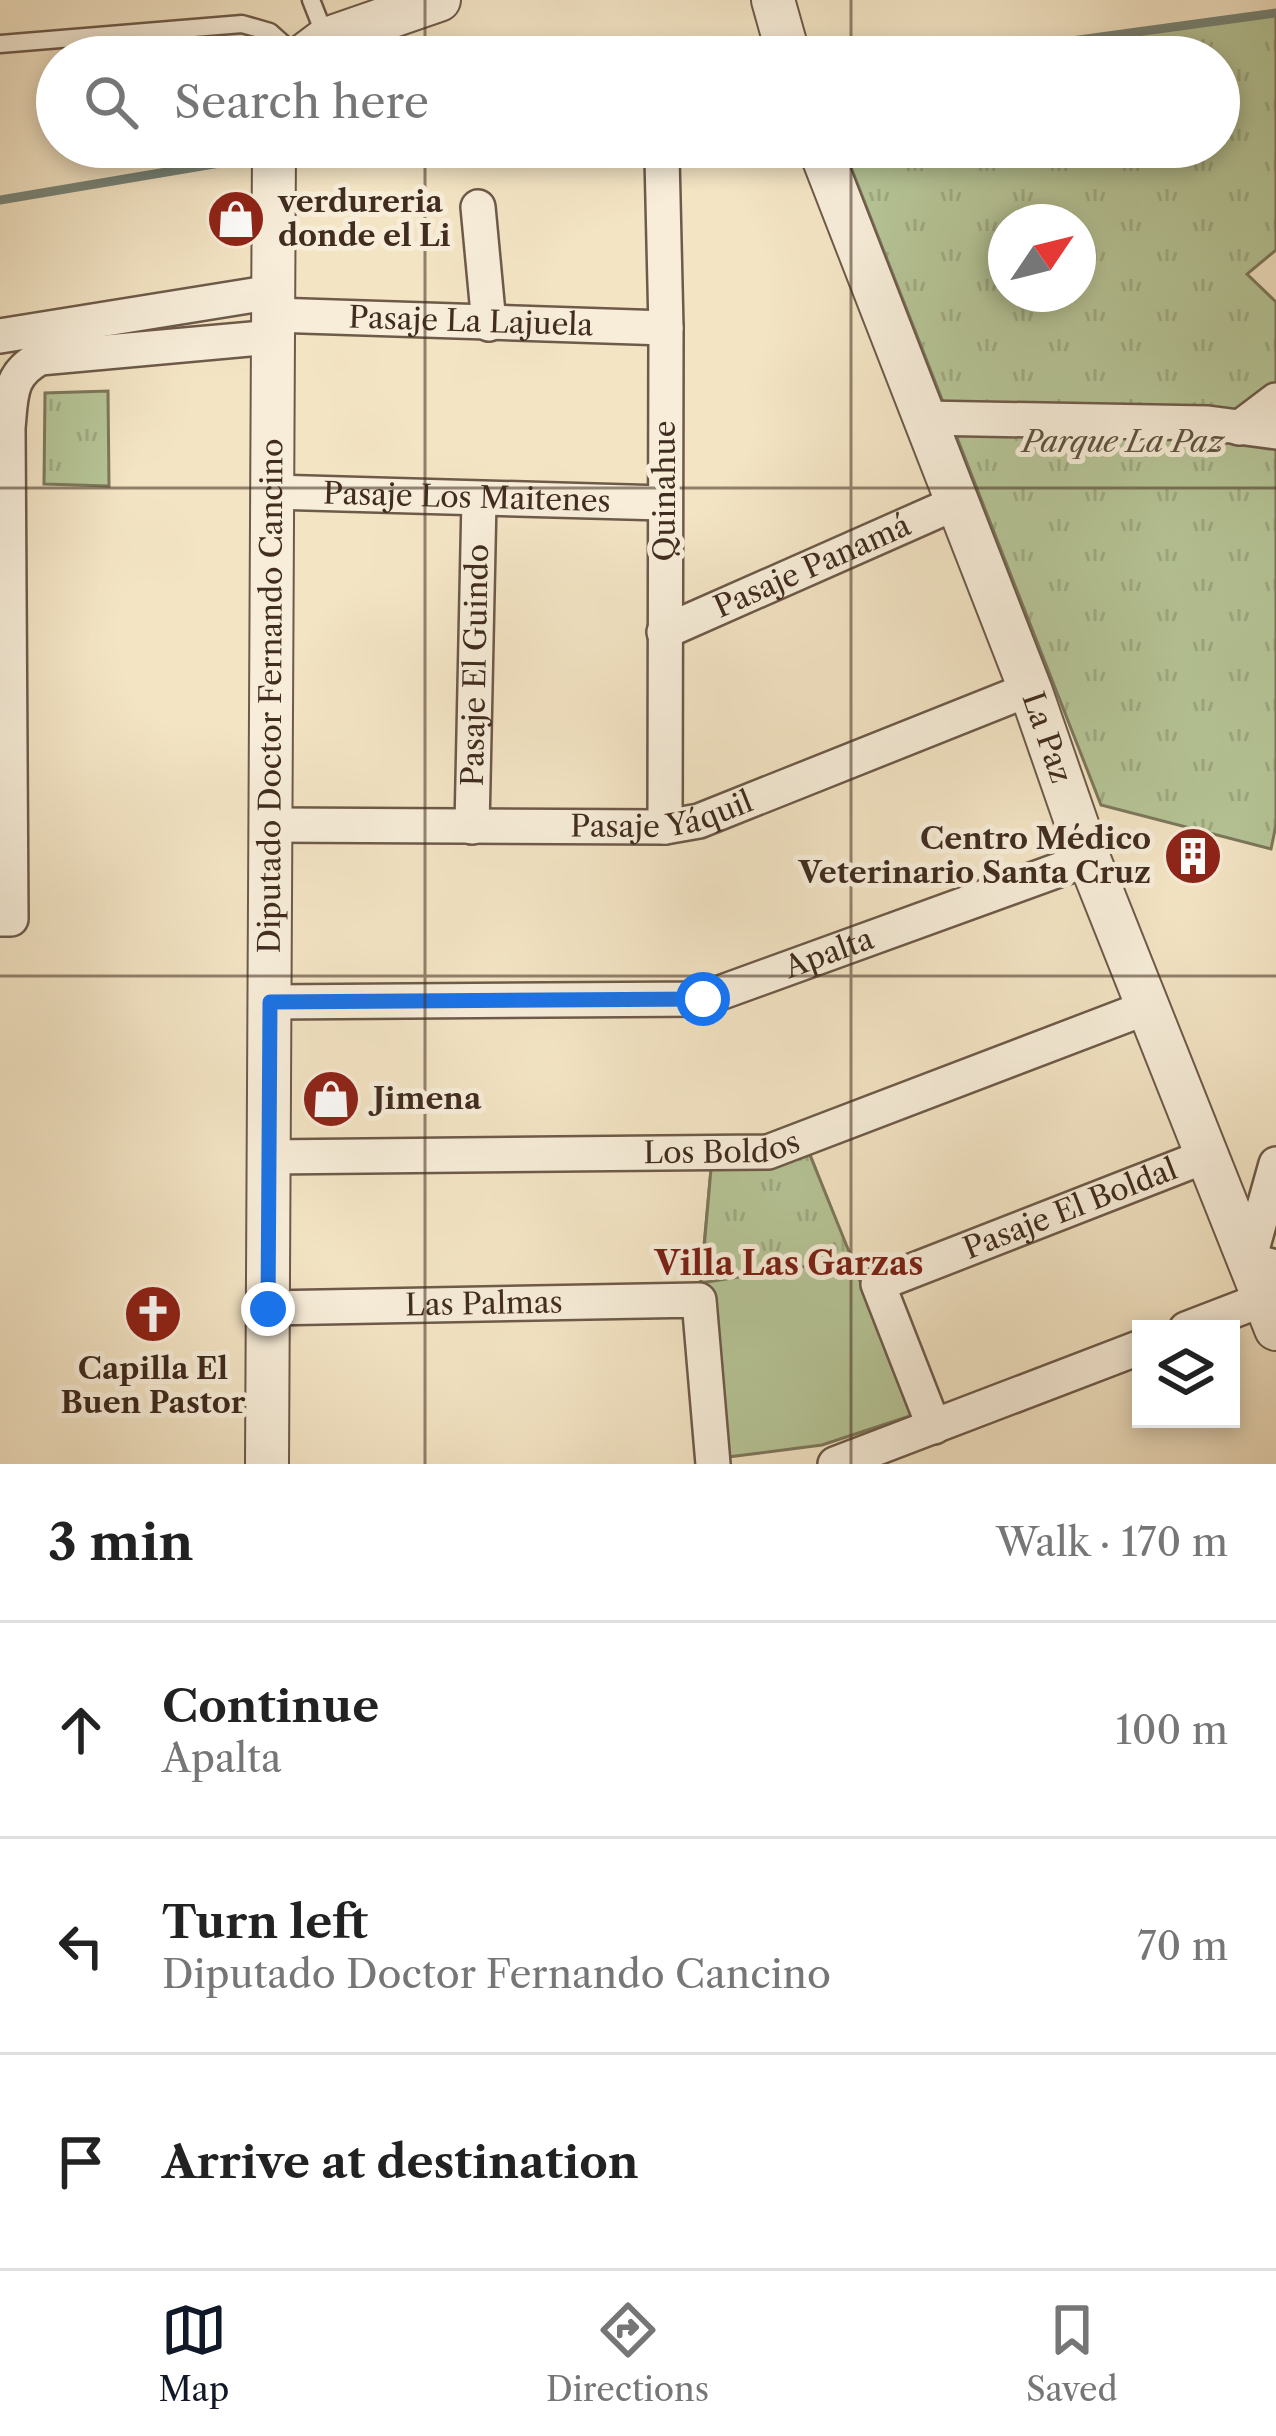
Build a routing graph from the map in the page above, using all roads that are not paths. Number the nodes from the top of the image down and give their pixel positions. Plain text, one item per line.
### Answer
1 (439, 0) edge
2 (773, 0) edge
3 (92, 36) edge
4 (297, 36) edge
5 (317, 36) edge
6 (783, 36) edge
7 (36, 41) edge
8 (0, 44) edge
9 (274, 168) edge
10 (662, 168) edge
11 (827, 168) edge
12 (478, 207) dead end
13 (273, 315) junction
14 (489, 325) junction
15 (666, 328) junction
16 (0, 336) edge
17 (1276, 400) edge
18 (924, 418) junction
19 (1239, 428) junction
20 (1276, 432) edge
21 (272, 492) junction
22 (478, 500) junction
23 (958, 502) junction
24 (664, 503) junction
25 (5, 599) edge
26 (664, 632) junction
27 (1030, 689) junction
28 (5, 759) edge
29 (270, 825) junction
30 (665, 826) junction
31 (472, 827) junction
32 (1089, 860) junction
33 (0, 919) edge
34 (270, 1002) junction
35 (1148, 1006) junction
36 (269, 1156) junction
37 (1206, 1156) junction
38 (1276, 1164) edge
39 (1266, 1288) edge
40 (268, 1309) junction
41 (1204, 1320) edge
42 (1132, 1350) edge
43 (934, 1427) junction
44 (267, 1464) edge
45 (713, 1464) edge
46 (835, 1464) edge

1 - 5 street
2 - 6 street
3 - 4 lane
7 - 8 lane
9 - 13 street, Diputado Doctor Fernando Cancino
10 - 15 street, Quinahue
11 - 18 street, La Paz
12 - 14 street
13 - 14 street, Pasaje La Lajuela
13 - 16 street
13 - 21 street, Diputado Doctor Fernando Cancino
13 - 25 street
14 - 15 street, Pasaje La Lajuela
15 - 24 street, Quinahue
17 - 19 street
18 - 19 street
18 - 23 street, La Paz
19 - 20 street
21 - 22 street, Pasaje Los Maitenes
21 - 29 street, Diputado Doctor Fernando Cancino
22 - 24 street, Pasaje Los Maitenes
22 - 31 street, Pasaje El Guindo
23 - 26 street, Pasaje Panamá
23 - 27 street, La Paz
24 - 26 street, Quinahue
25 - 28 street
26 - 30 street, Quinahue
27 - 30 street, Pasaje Yáquil
27 - 32 street, La Paz
28 - 33 street
29 - 31 street, Pasaje Yáquil
29 - 34 street, Diputado Doctor Fernando Cancino
30 - 31 street, Pasaje Yáquil
32 - 34 street, Apalta
32 - 35 street, La Paz
34 - 36 street, Diputado Doctor Fernando Cancino
35 - 36 street, Los Boldos
35 - 37 street, La Paz
36 - 40 street, Diputado Doctor Fernando Cancino
37 - 39 street, La Paz
37 - 43 street, Pasaje El Boldal
38 - 39 street
39 - 41 street
40 - 44 street, Diputado Doctor Fernando Cancino
40 - 45 street, Las Palmas
42 - 43 street
43 - 46 street

